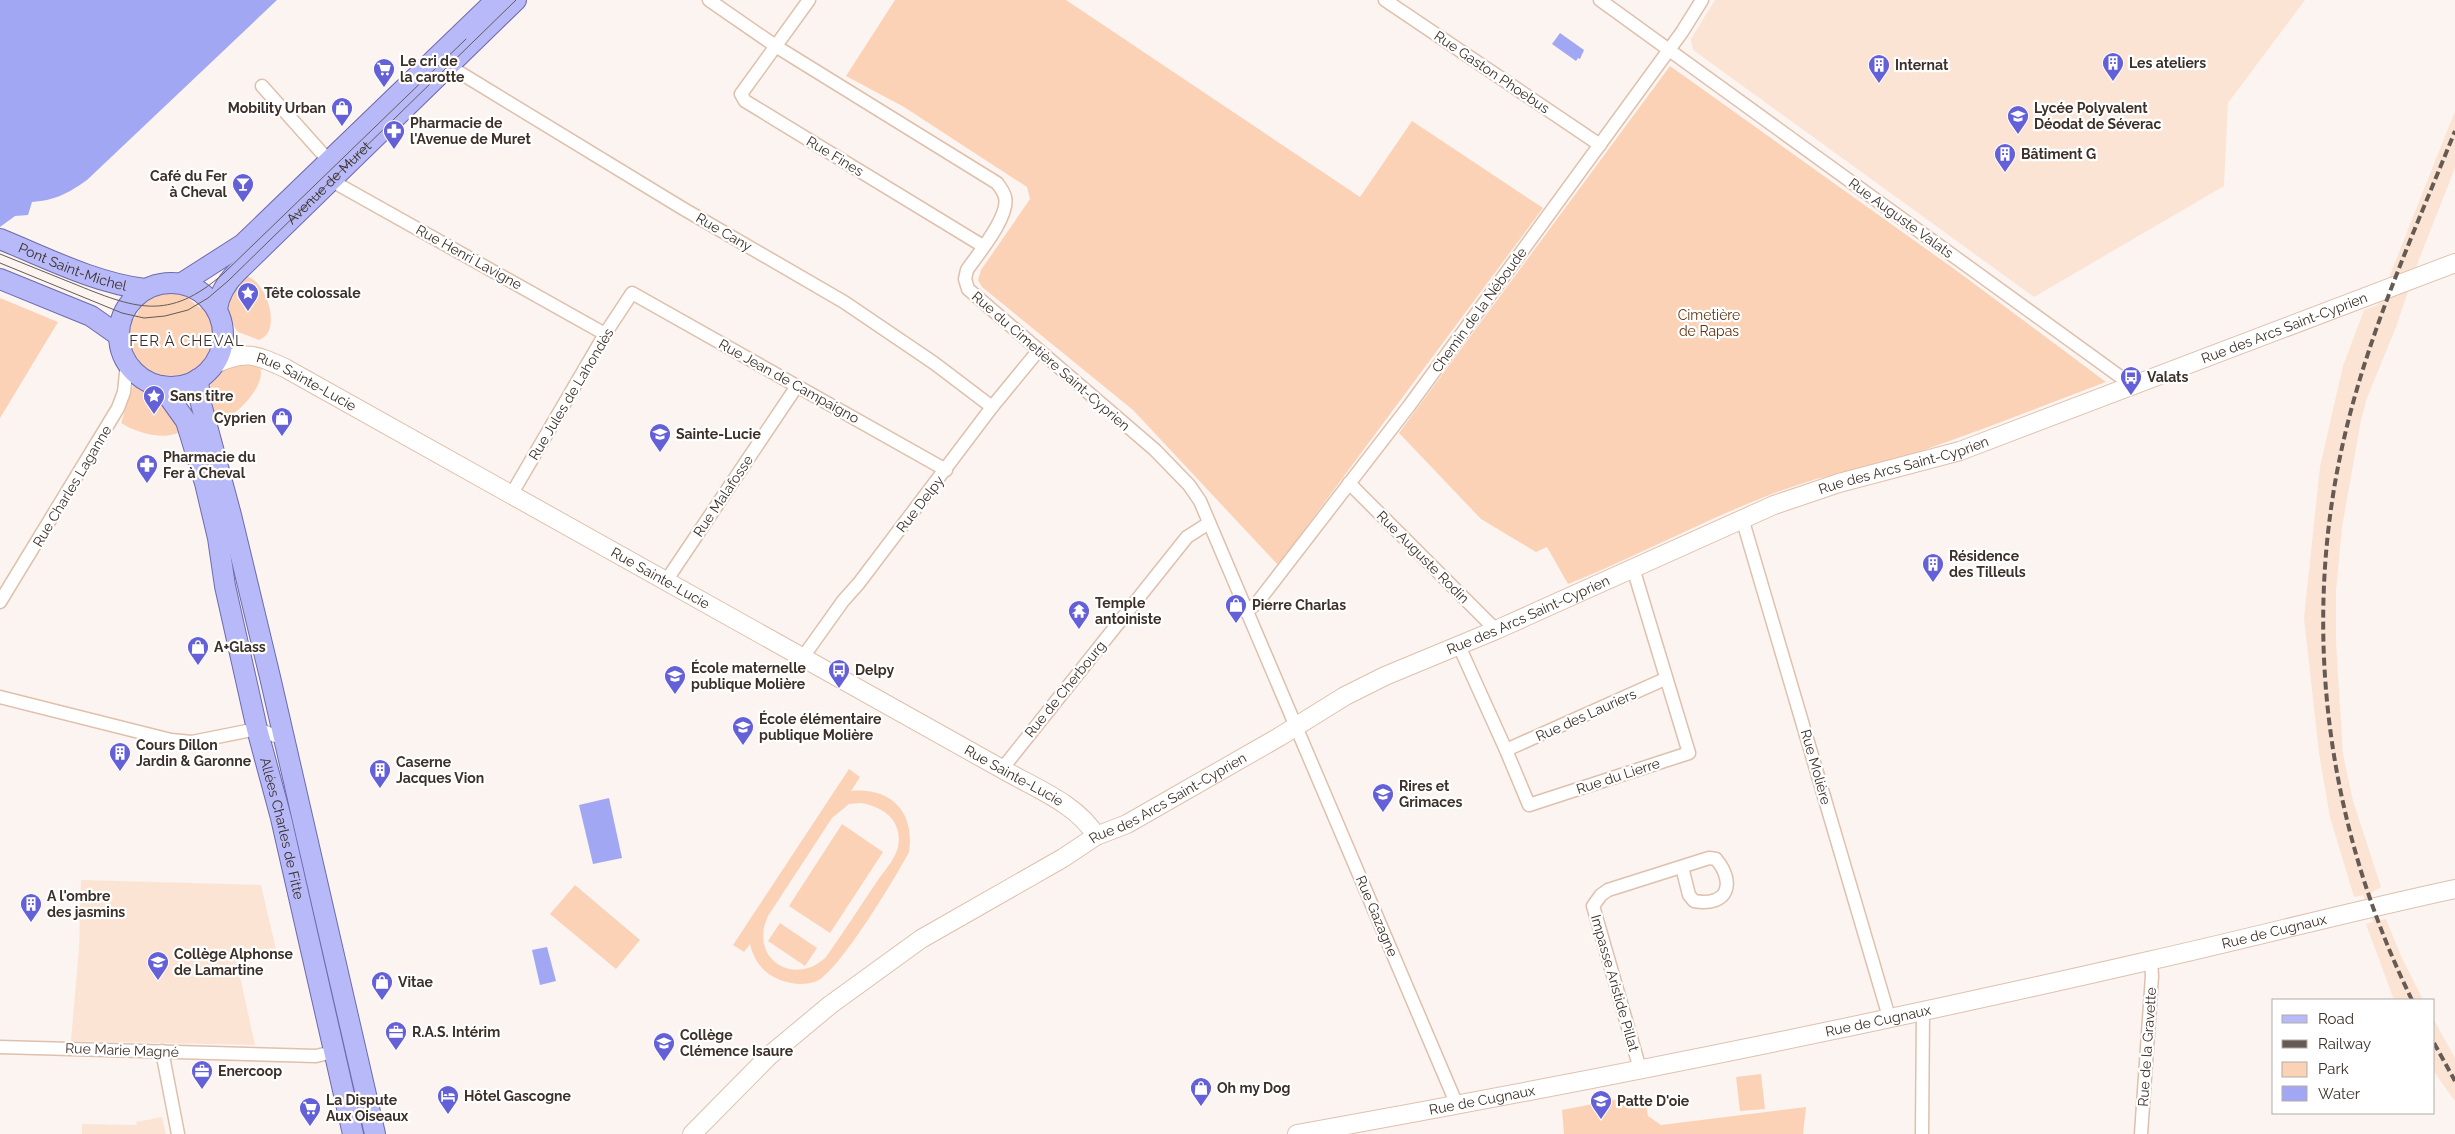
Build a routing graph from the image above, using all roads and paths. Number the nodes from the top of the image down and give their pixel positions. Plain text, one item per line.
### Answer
1 (496, 0) edge
2 (516, 0) edge
3 (710, 0) edge
4 (809, 0) edge
5 (1385, 0) edge
6 (1600, 0) edge
7 (1702, 0) edge
8 (777, 47) junction
9 (1669, 50) junction
10 (449, 66) junction
11 (262, 86) dead end
12 (1600, 145) junction
13 (329, 161) junction
14 (332, 181) junction
15 (0, 239) edge
16 (983, 246) junction
17 (2455, 263) edge
18 (0, 279) edge
19 (182, 284) junction
20 (145, 289) junction
21 (632, 294) joint
22 (217, 310) junction
23 (605, 334) junction
24 (118, 335) junction
25 (1038, 351) junction
26 (127, 364) junction
27 (214, 366) junction
28 (198, 379) junction
29 (161, 386) junction
30 (797, 386) junction
31 (2133, 386) junction
32 (992, 407) junction
33 (946, 470) junction
34 (1349, 484) junction
35 (510, 495) junction
36 (1742, 518) junction
37 (1209, 523) junction
38 (1633, 568) junction
39 (666, 581) junction
40 (0, 602) edge
41 (1246, 612) junction
42 (1496, 630) junction
43 (1459, 646) junction
44 (803, 658) junction
45 (1665, 679) junction
46 (0, 697) edge
47 (1296, 727) junction
48 (257, 729) junction
49 (284, 739) junction
50 (1506, 750) junction
51 (1002, 768) junction
52 (1096, 836) junction
53 (1682, 867) dead end
54 (2455, 889) edge
55 (2151, 961) junction
56 (1923, 1010) junction
57 (1890, 1017) junction
58 (0, 1047) edge
59 (162, 1052) junction
60 (333, 1052) junction
61 (1640, 1069) junction
62 (1456, 1105) junction
63 (178, 1134) edge
64 (353, 1134) edge
65 (375, 1134) edge
66 (692, 1134) edge
67 (1297, 1134) edge
68 (1922, 1134) edge
69 (2141, 1134) edge

1 - 13 main road, Avenue de Muret
2 - 10 main road, Avenue de Muret
3 - 8 street, Rue du Cimetière Saint-Cyprien
4 - 8 street
5 - 12 street, Rue Gaston Phoebus
6 - 9 street, Rue Auguste Valats
7 - 9 street, Chemin de la Néboude
8 - 16 street, Rue du Cimetière Saint-Cyprien
8 - 16 street, Rue Fines
9 - 12 street, Chemin de la Néboude
9 - 31 street, Rue Auguste Valats
10 - 14 main road, Avenue de Muret
10 - 32 street, Rue Cany
11 - 13 street
12 - 34 street, Chemin de la Néboude
13 - 19 main road, Avenue de Muret
14 - 22 main road, Avenue de Muret
14 - 23 street, Rue Henri Lavigne
15 - 20 main road, Pont Saint-Michel
16 - 25 street, Rue du Cimetière Saint-Cyprien
17 - 31 street, Rue des Arcs Saint-Cyprien
18 - 24 main road
19 - 20 main road
19 - 22 main road
20 - 24 main road
21 - 23 street, Rue Jules de Lahondès
21 - 30 street, Rue Jean de Campaigno
22 - 27 main road
23 - 35 street, Rue Jules de Lahondès
24 - 26 main road
25 - 32 street, Rue Delpy
25 - 37 street, Rue du Cimetière Saint-Cyprien
26 - 29 main road
26 - 40 street, Rue Charles Laganne
27 - 28 main road
27 - 35 street, Rue Sainte-Lucie
28 - 29 main road
28 - 49 main road, Allées Charles de Fitte
29 - 48 main road, Allées Charles de Fitte
30 - 33 street, Rue Jean de Campaigno
30 - 39 street, Rue Malafosse
31 - 36 street, Rue des Arcs Saint-Cyprien
32 - 33 street, Rue Delpy
33 - 44 street, Rue Delpy
34 - 41 street, Chemin de la Néboude
34 - 42 street, Rue Auguste Rodin
35 - 39 street, Rue Sainte-Lucie
36 - 38 street, Rue des Arcs Saint-Cyprien
36 - 57 street, Rue Molière
37 - 41 street, Rue du Cimetière Saint-Cyprien
37 - 51 street, Rue de Cherbourg
38 - 42 street, Rue des Arcs Saint-Cyprien
38 - 45 street, Rue du Lierre
39 - 44 street, Rue Sainte-Lucie
41 - 47 street, Rue du Cimetière Saint-Cyprien
42 - 43 street, Rue des Arcs Saint-Cyprien
43 - 47 street, Rue des Arcs Saint-Cyprien
43 - 50 street, Rue du Lierre
44 - 51 street, Rue Sainte-Lucie
45 - 50 street, Rue des Lauriers
45 - 50 street, Rue du Lierre
46 - 48 street
47 - 52 street, Rue des Arcs Saint-Cyprien
47 - 62 street, Rue Gazagne
48 - 49 street
48 - 60 main road, Allées Charles de Fitte
49 - 65 main road, Allées Charles de Fitte
51 - 52 street, Rue Sainte-Lucie
52 - 66 street, Rue des Arcs Saint-Cyprien
53 - 61 street, Impasse Aristide Pillat
54 - 55 street, Rue de Cugnaux
55 - 56 street, Rue de Cugnaux
55 - 69 street, Rue de la Gravette
56 - 57 street, Rue de Cugnaux
56 - 68 street
57 - 61 street, Rue de Cugnaux
58 - 59 street, Rue Marie Magné
59 - 60 street, Rue Marie Magné
59 - 63 street
60 - 64 main road, Allées Charles de Fitte
61 - 62 street, Rue de Cugnaux
62 - 67 street, Rue de Cugnaux

